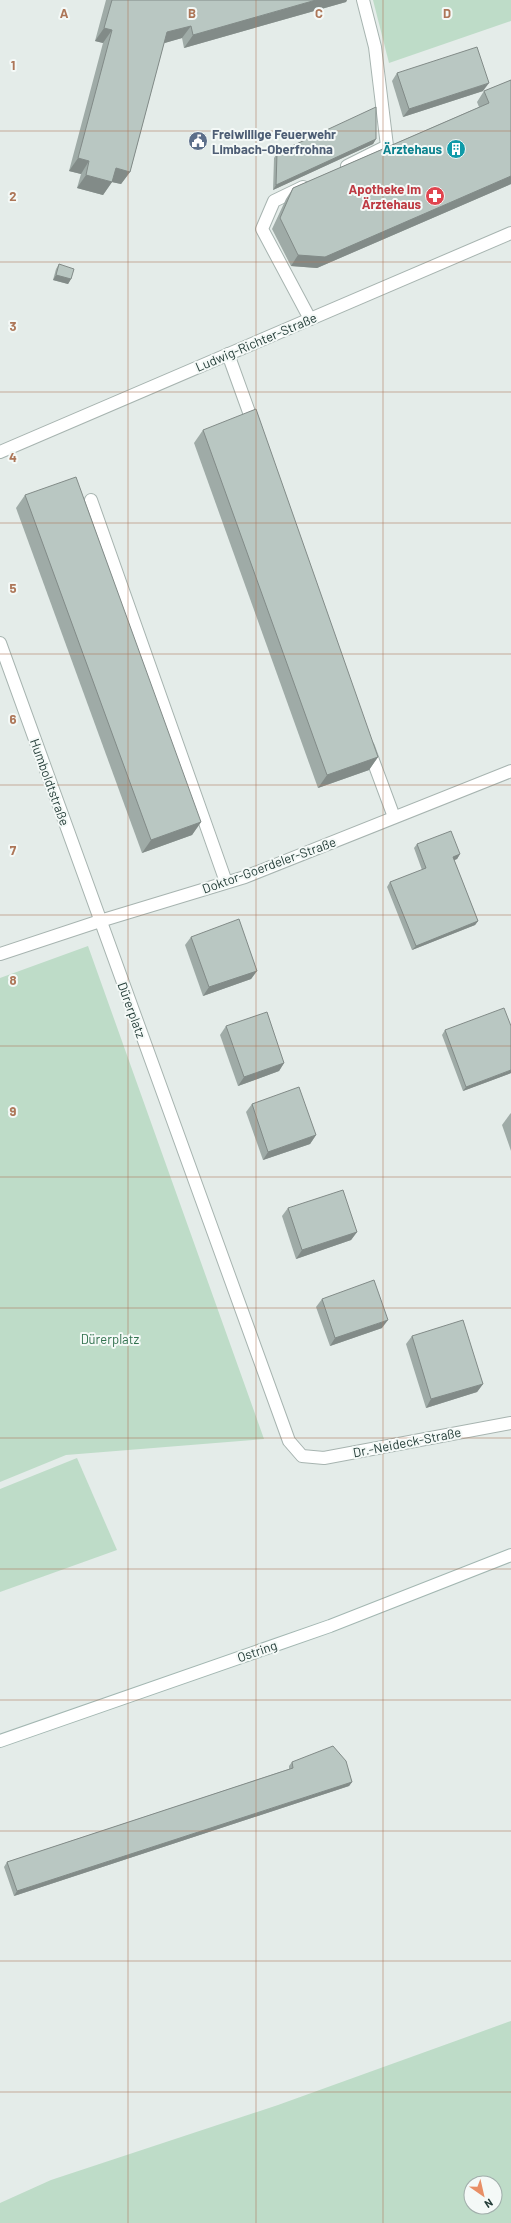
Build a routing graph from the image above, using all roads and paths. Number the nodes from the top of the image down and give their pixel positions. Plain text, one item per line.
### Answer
1 (363, 0) edge
2 (338, 170) edge
3 (316, 180) edge
4 (511, 233) edge
5 (310, 319) junction
6 (228, 354) junction
7 (258, 436) edge
8 (0, 452) edge
9 (91, 500) dead end
10 (0, 643) edge
11 (364, 735) edge
12 (511, 771) edge
13 (394, 818) junction
14 (226, 882) junction
15 (100, 921) junction
16 (0, 954) edge
17 (511, 1423) edge
18 (302, 1456) joint
19 (511, 1555) edge
20 (0, 1741) edge

1 - 2 street
3 - 5 street
4 - 5 street, Ludwig-Richter-Straße
5 - 6 street, Ludwig-Richter-Straße
6 - 7 street
6 - 8 street, Ludwig-Richter-Straße
9 - 14 street
10 - 15 street, Humboldtstraße
11 - 13 street
12 - 13 street, Doktor-Goerdeler-Straße
13 - 14 street, Doktor-Goerdeler-Straße
14 - 15 street, Doktor-Goerdeler-Straße
15 - 16 street, Doktor-Goerdeler-Straße
15 - 18 street, Dürerplatz
17 - 18 street, Dr.-Neideck-Straße
19 - 20 street, Ostring

